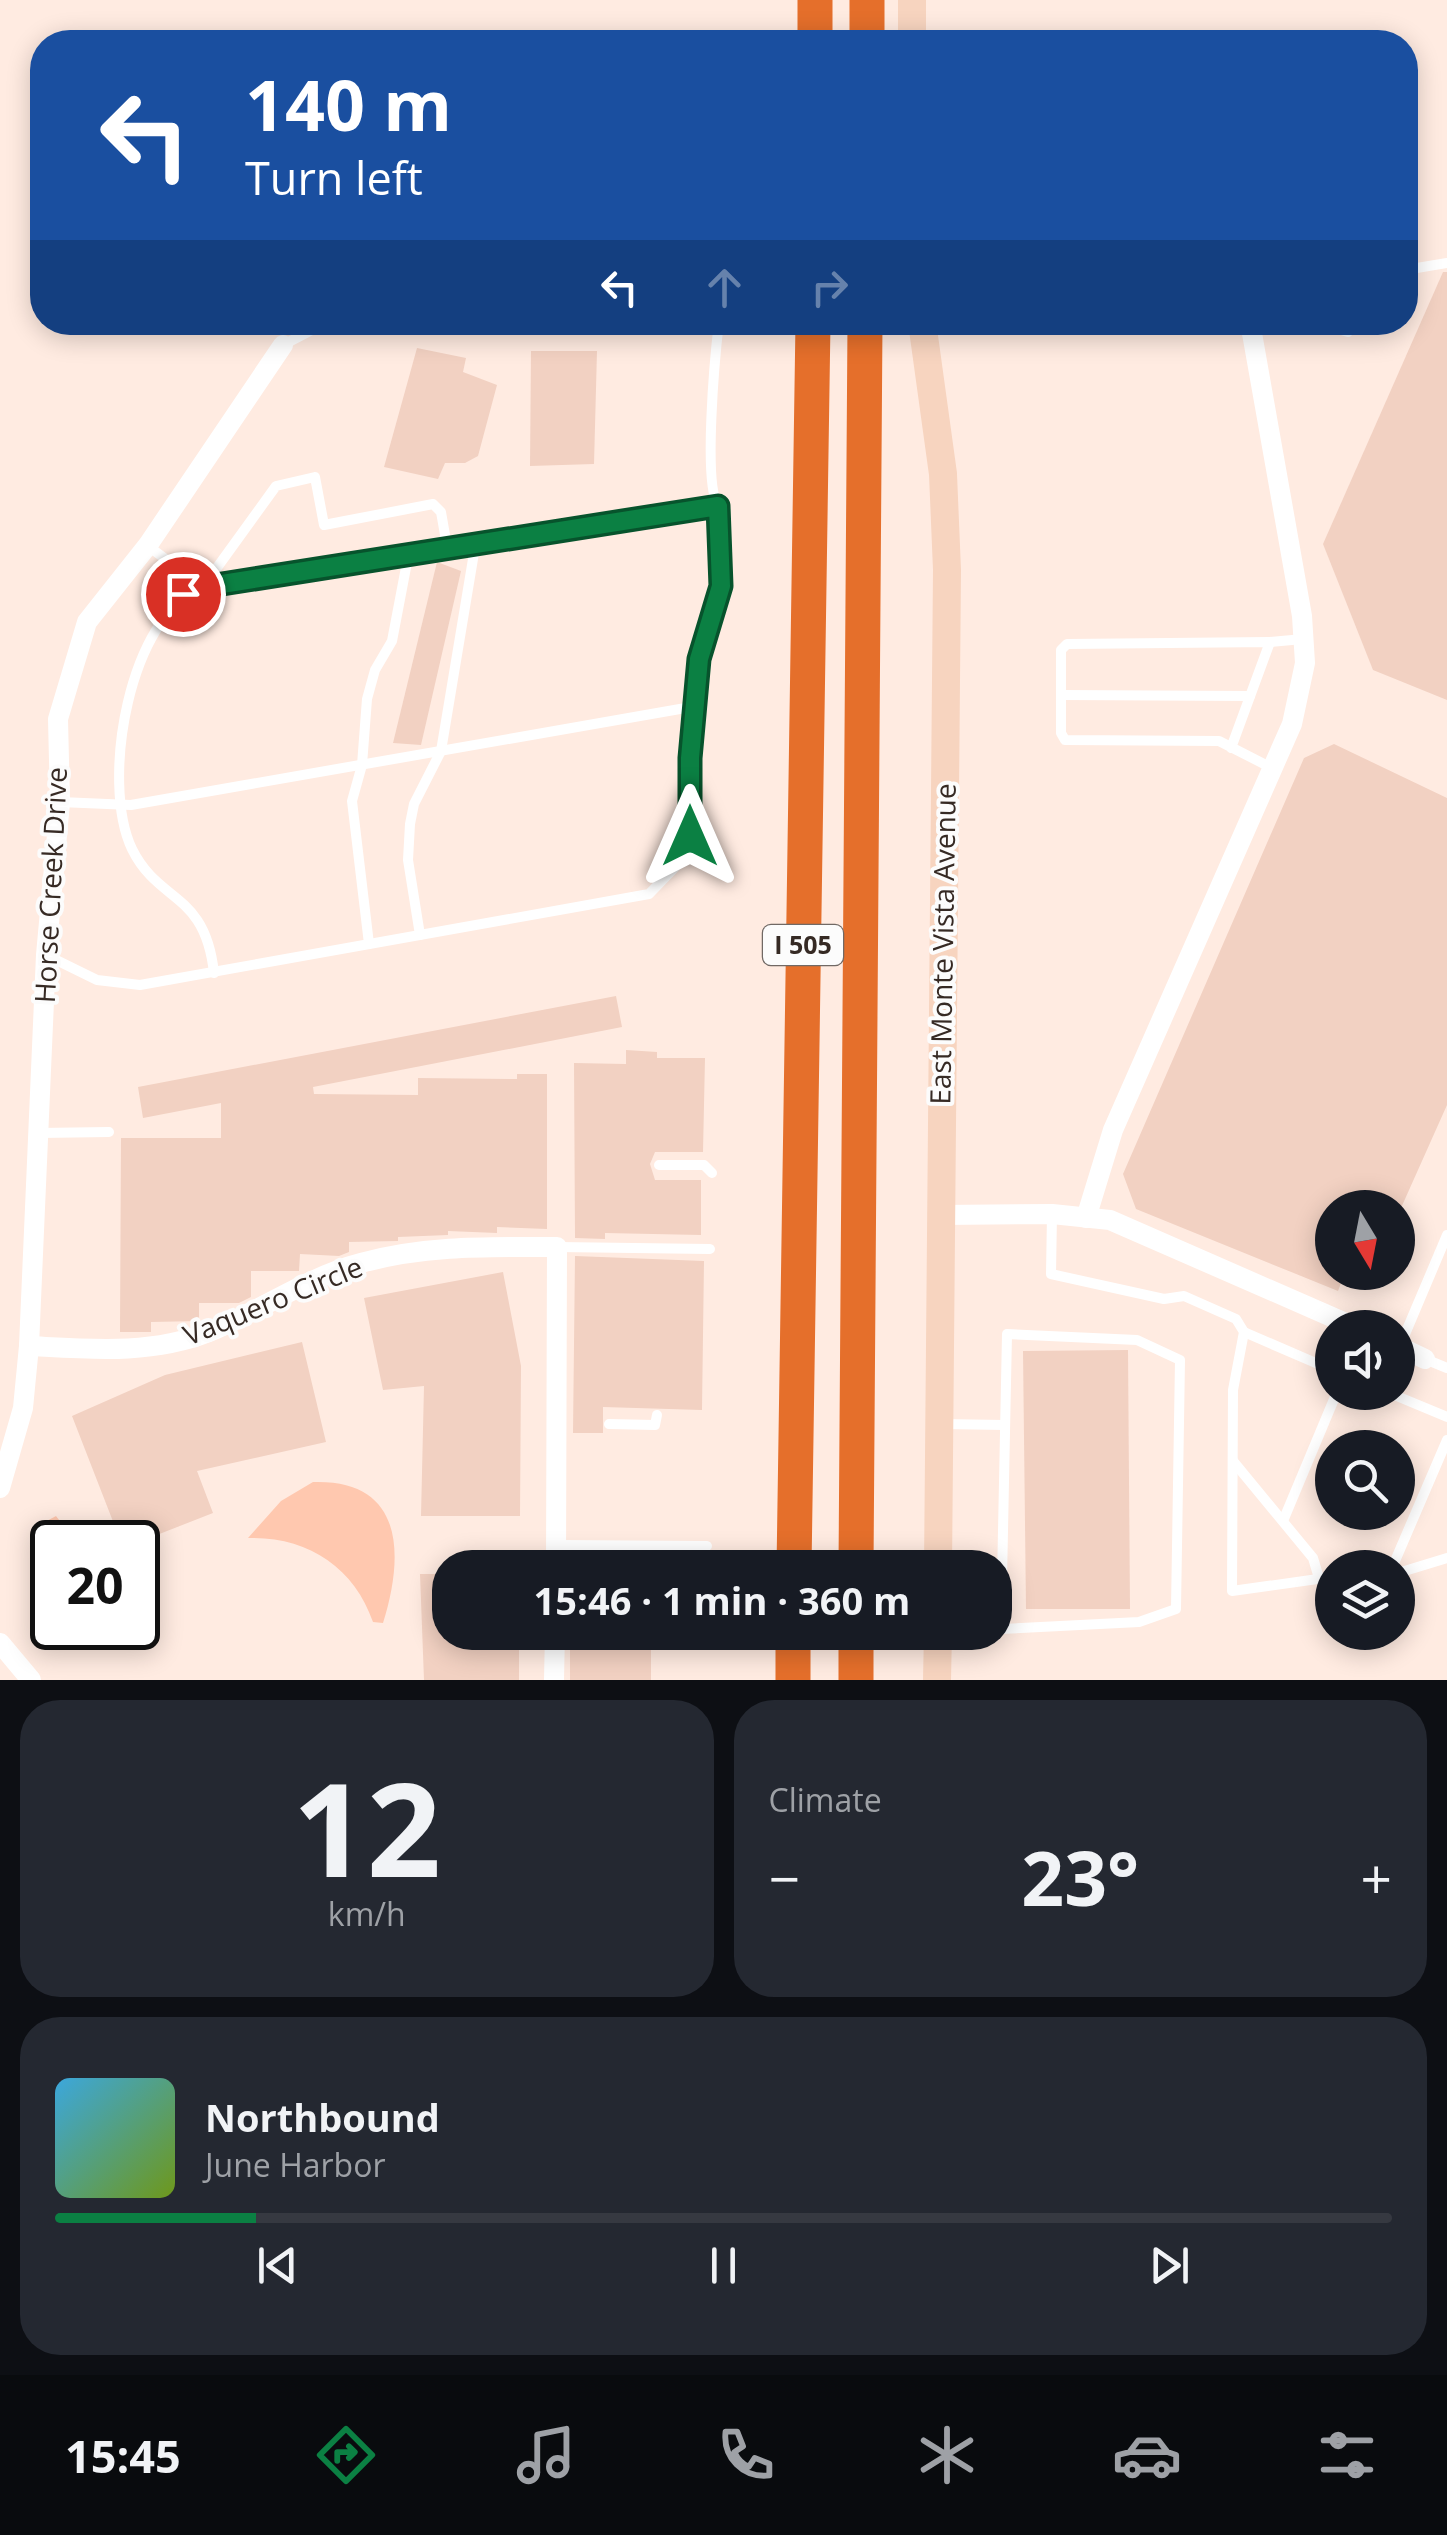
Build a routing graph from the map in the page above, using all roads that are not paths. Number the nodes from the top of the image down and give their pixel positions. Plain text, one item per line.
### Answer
1 (815, 0) edge
2 (867, 0) edge
3 (912, 0) edge
4 (815, 30) edge
5 (867, 30) edge
6 (912, 30) edge
7 (1447, 263) edge
8 (1418, 268) edge
9 (302, 335) edge
10 (717, 335) edge
11 (813, 335) edge
12 (865, 335) edge
13 (924, 335) edge
14 (1252, 335) edge
15 (283, 345) joint
16 (718, 506) junction
17 (148, 545) junction
18 (476, 547) junction
19 (448, 552) junction
20 (408, 557) junction
21 (203, 587) junction
22 (1304, 639) junction
23 (1270, 642) junction
24 (1061, 695) junction
25 (1250, 696) junction
26 (697, 706) junction
27 (1231, 748) junction
28 (441, 751) junction
29 (362, 765) junction
30 (1272, 768) junction
31 (60, 802) junction
32 (124, 805) junction
33 (420, 935) junction
34 (369, 944) junction
35 (46, 954) junction
36 (214, 973) junction
37 (38, 1132) junction
38 (109, 1132) dead end
39 (659, 1166) dead end
40 (712, 1173) dead end
41 (1052, 1214) junction
42 (941, 1216) junction
43 (1086, 1218) junction
44 (1447, 1235) edge
45 (557, 1247) junction
46 (710, 1249) dead end
47 (1316, 1310) edge
48 (1415, 1310) edge
49 (1244, 1332) junction
50 (28, 1346) junction
51 (1415, 1353) edge
52 (1425, 1358) joint
53 (1315, 1363) edge
54 (1447, 1368) edge
55 (1415, 1404) edge
56 (1329, 1410) edge
57 (658, 1415) dead end
58 (1447, 1417) edge
59 (609, 1424) dead end
60 (939, 1424) junction
61 (1006, 1425) junction
62 (1447, 1440) edge
63 (1233, 1461) junction
64 (0, 1488) edge
65 (1283, 1521) junction
66 (556, 1545) junction
67 (707, 1546) dead end
68 (556, 1550) edge
69 (794, 1550) edge
70 (856, 1550) edge
71 (938, 1550) edge
72 (1001, 1550) edge
73 (1400, 1550) edge
74 (1447, 1558) edge
75 (1315, 1562) edge
76 (1415, 1568) edge
77 (1315, 1579) edge
78 (1012, 1628) edge
79 (0, 1643) edge
80 (554, 1650) edge
81 (793, 1650) edge
82 (856, 1650) edge
83 (938, 1650) edge
84 (31, 1680) edge
85 (554, 1680) edge
86 (793, 1680) edge
87 (856, 1680) edge
88 (937, 1680) edge

1 - 4 highway
2 - 5 highway
3 - 6 street
7 - 8 lane
9 - 15 lane
10 - 16 lane
11 - 69 highway, I 505
12 - 70 highway, I 505
13 - 42 street, East Monte Vista Avenue
14 - 22 street
15 - 17 street, Horse Creek Drive
16 - 18 lane
16 - 26 lane
17 - 21 lane
17 - 31 street, Horse Creek Drive
18 - 19 lane
18 - 28 lane
19 - 20 lane
19 - 21 lane
20 - 21 lane
20 - 29 lane
21 - 32 lane
22 - 23 lane
22 - 30 street
23 - 24 lane
23 - 25 lane
24 - 25 lane
24 - 27 lane
25 - 27 lane
26 - 28 lane
26 - 33 lane
27 - 30 lane
28 - 29 lane
28 - 33 lane
29 - 32 lane
29 - 34 lane
30 - 43 street
31 - 32 lane
31 - 35 street, Horse Creek Drive
32 - 36 lane
33 - 34 lane
34 - 36 lane
35 - 36 lane
35 - 37 street, Horse Creek Drive
37 - 38 lane
37 - 50 street, Horse Creek Drive
39 - 40 lane
41 - 42 street
41 - 43 street
41 - 49 lane
42 - 60 street, East Monte Vista Avenue
43 - 47 street
44 - 48 lane
45 - 46 lane
45 - 50 street, Vaquero Circle
45 - 66 street
49 - 53 lane
49 - 63 lane
50 - 64 street, Horse Creek Drive
51 - 52 street
52 - 54 lane
55 - 58 lane
56 - 65 lane
57 - 59 lane
60 - 61 lane
60 - 71 street, East Monte Vista Avenue
61 - 72 lane
61 - 78 lane
62 - 73 lane
63 - 65 lane
63 - 77 lane
65 - 75 lane
66 - 67 lane
66 - 68 street
74 - 76 lane
79 - 84 street
80 - 85 street
81 - 86 highway
82 - 87 highway
83 - 88 street

